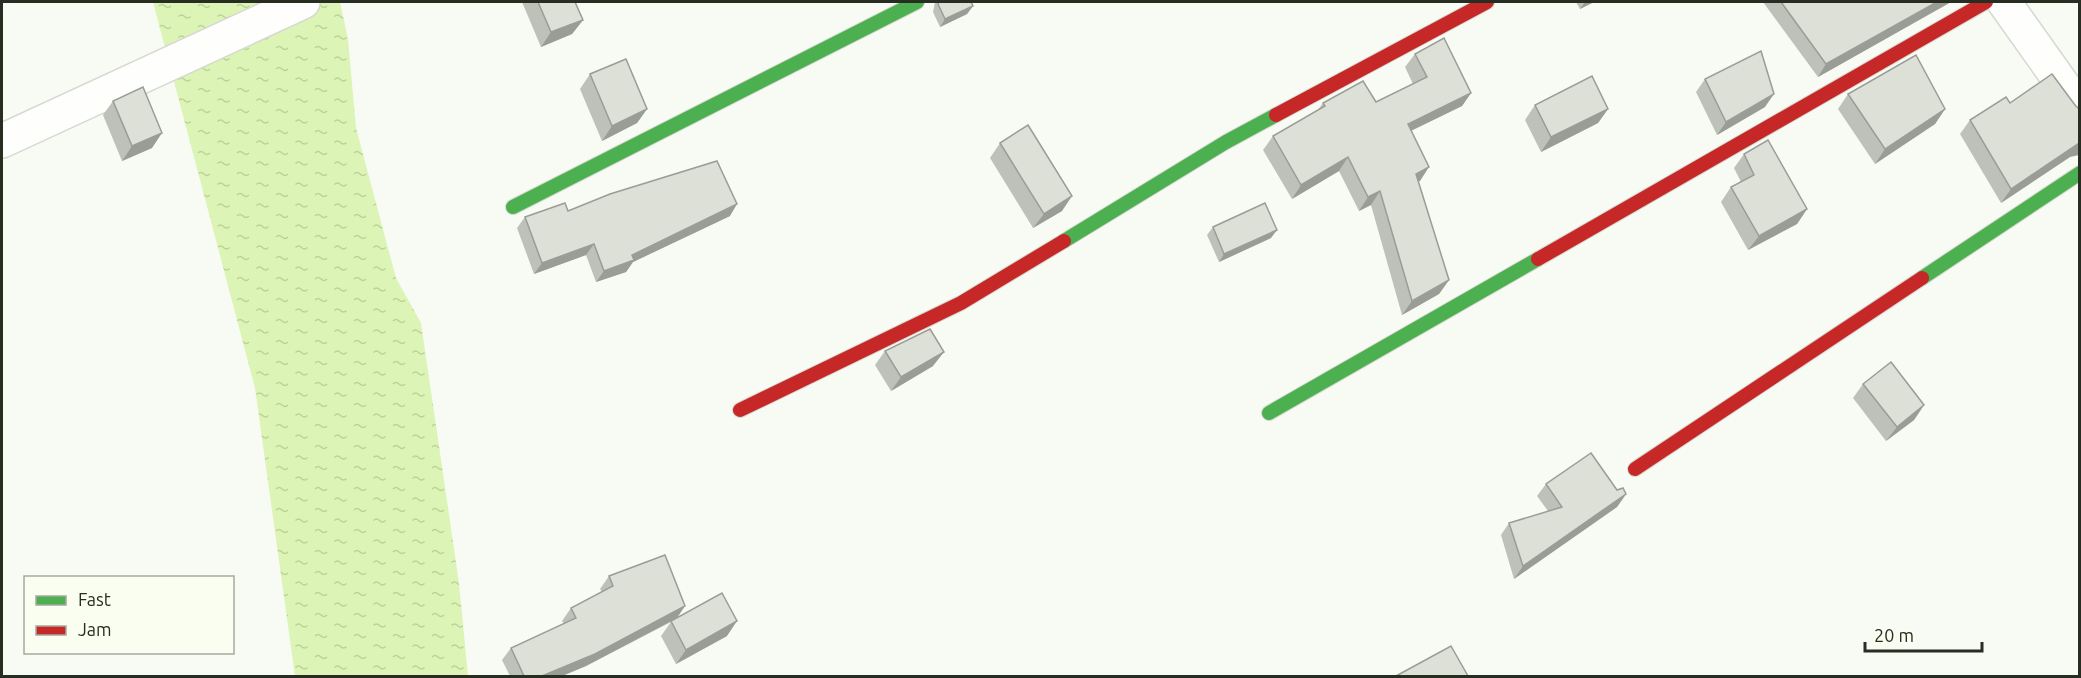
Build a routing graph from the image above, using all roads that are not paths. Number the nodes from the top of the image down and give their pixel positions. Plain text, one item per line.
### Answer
1 (303, 2) edge
2 (917, 2) edge
3 (1487, 2) edge
4 (1986, 2) edge
5 (2004, 2) edge
6 (2079, 110) edge
7 (2, 141) edge
8 (2079, 172) edge
9 (513, 207) dead end
10 (740, 410) dead end
11 (1269, 413) dead end
12 (1635, 470) dead end

1 - 7 street
2 - 9 street
3 - 10 street
4 - 11 street
5 - 6 street
8 - 12 street

